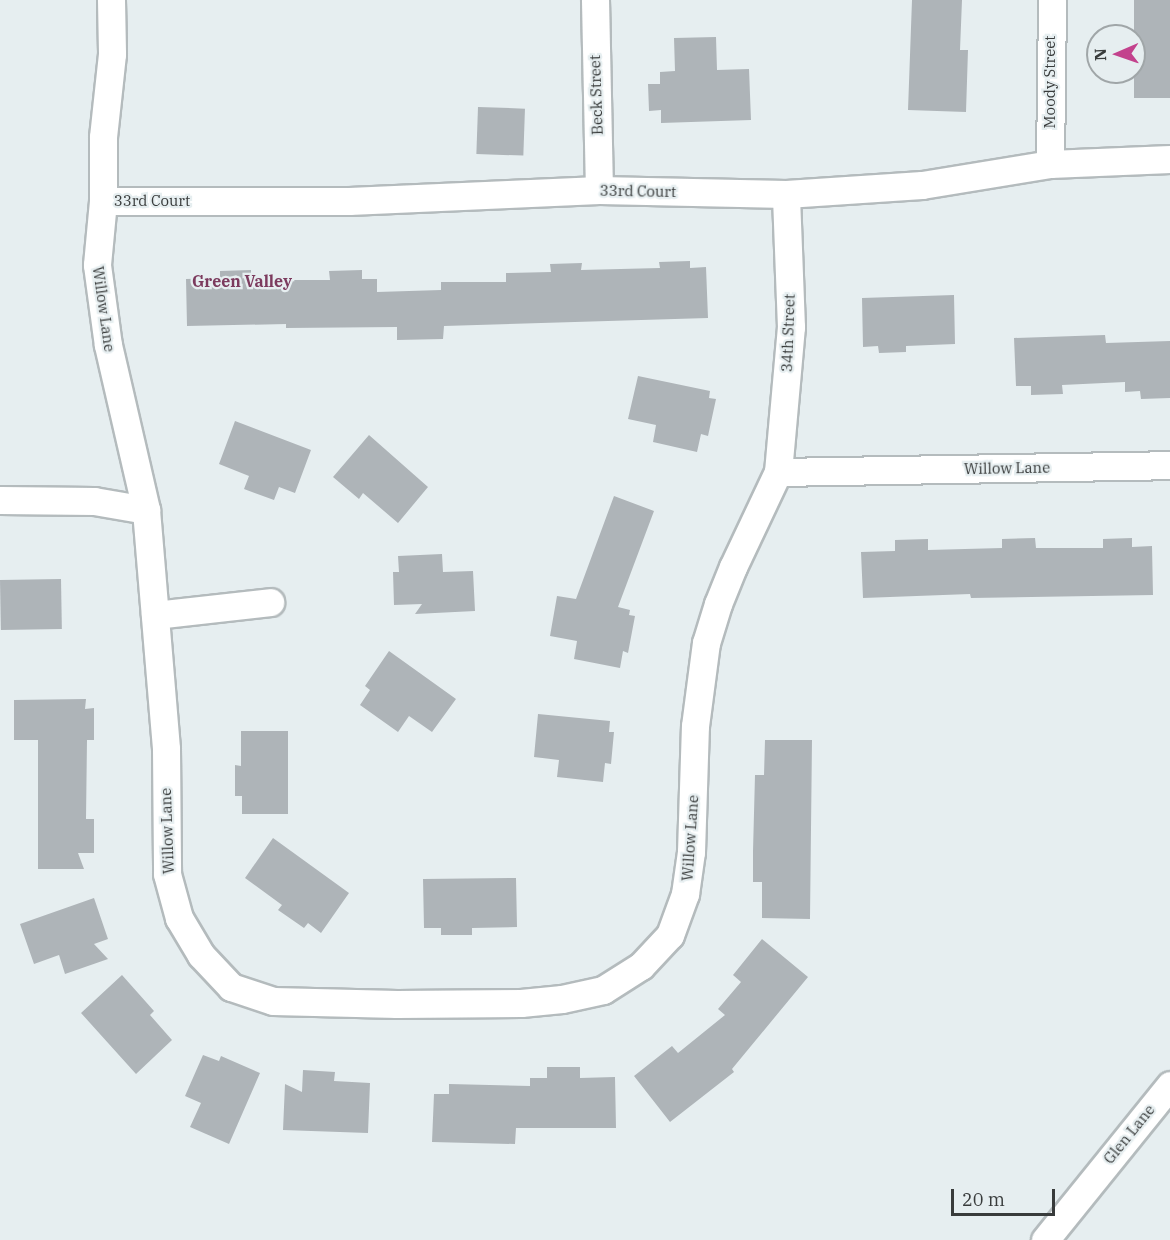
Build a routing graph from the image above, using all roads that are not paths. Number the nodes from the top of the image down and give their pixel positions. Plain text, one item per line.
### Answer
1 (111, 0) edge
2 (595, 0) edge
3 (1052, 0) edge
4 (1170, 159) edge
5 (1050, 164) junction
6 (599, 190) junction
7 (786, 194) junction
8 (103, 201) junction
9 (1170, 465) edge
10 (778, 472) junction
11 (0, 500) edge
12 (146, 510) junction
13 (270, 602) dead end
14 (155, 615) junction
15 (1170, 1085) edge
16 (1045, 1240) edge

1 - 8 street, Willow Lane
2 - 6 street, Beck Street
3 - 5 street, Moody Street
4 - 5 street, 33rd Court
5 - 7 street, 33rd Court
6 - 7 street, 33rd Court
6 - 8 street, 33rd Court
7 - 10 street, 34th Street
8 - 12 street, Willow Lane
9 - 10 street, Willow Lane
10 - 14 street, Willow Lane
11 - 12 street
12 - 14 street, Willow Lane
13 - 14 street
15 - 16 street, Glen Lane

